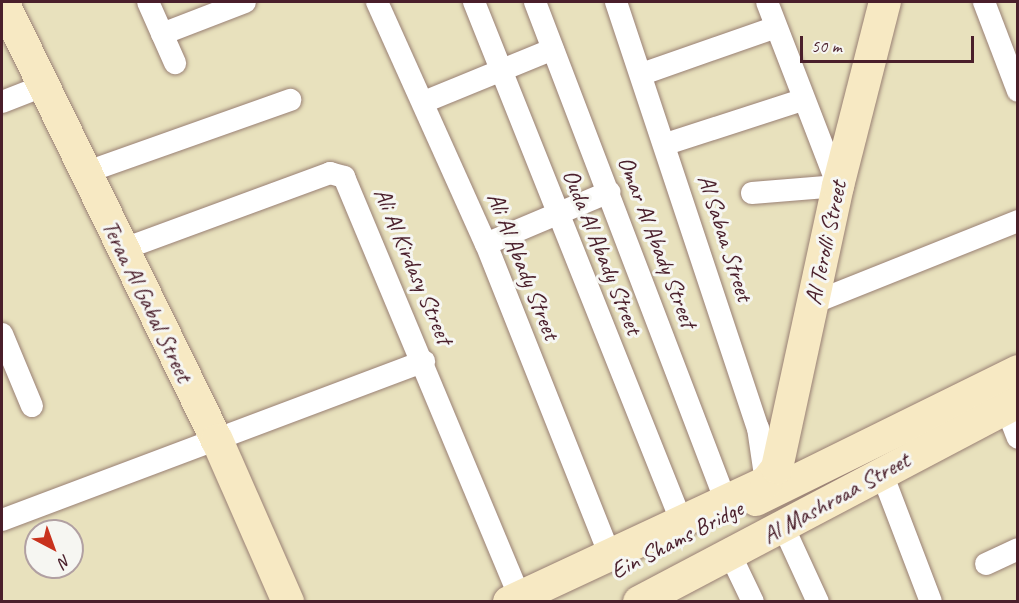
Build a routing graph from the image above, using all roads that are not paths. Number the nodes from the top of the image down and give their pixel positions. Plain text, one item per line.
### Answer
1 (3, 2) edge
2 (148, 2) edge
3 (245, 2) edge
4 (377, 2) edge
5 (474, 2) edge
6 (535, 2) edge
7 (616, 2) edge
8 (767, 2) edge
9 (885, 2) edge
10 (984, 2) edge
11 (776, 27) junction
12 (162, 34) junction
13 (553, 49) junction
14 (175, 63) dead end
15 (501, 70) junction
16 (642, 74) junction
17 (1015, 78) edge
18 (43, 86) junction
19 (290, 100) dead end
20 (802, 100) junction
21 (2, 102) edge
22 (423, 102) junction
23 (666, 144) junction
24 (84, 172) junction
25 (838, 186) junction
26 (609, 192) junction
27 (752, 193) dead end
28 (557, 214) junction
29 (1017, 221) edge
30 (486, 244) junction
31 (121, 250) junction
32 (813, 303) junction
33 (2, 334) edge
34 (424, 361) junction
35 (1017, 371) edge
36 (1012, 404) edge
37 (32, 406) dead end
38 (1017, 438) edge
39 (217, 440) junction
40 (881, 471) junction
41 (766, 488) junction
42 (726, 502) junction
43 (2, 520) edge
44 (682, 522) junction
45 (783, 526) junction
46 (1017, 549) edge
47 (731, 556) junction
48 (617, 561) junction
49 (986, 564) dead end
50 (667, 598) edge
51 (515, 599) edge
52 (288, 602) edge
53 (554, 602) edge
54 (639, 602) edge
55 (753, 602) edge
56 (819, 602) edge
57 (931, 602) edge

1 - 18 street, Teraa Al Gabal Street
2 - 12 street
3 - 12 street
4 - 22 street, Ali Al Abady Street
5 - 15 street, Ouda Al Abady Street
6 - 13 street, Omar Al Abady Street
7 - 16 street, Al Sabaa Street
8 - 11 street
9 - 25 street, Al Terolli Street
10 - 17 street
11 - 16 street
11 - 20 street
12 - 14 street
13 - 15 street
13 - 26 street, Omar Al Abady Street
15 - 22 street
15 - 28 street, Ouda Al Abady Street
16 - 23 street, Al Sabaa Street
18 - 21 street
18 - 24 street, Teraa Al Gabal Street
19 - 24 street
20 - 23 street
20 - 25 street
22 - 30 street, Ali Al Abady Street
23 - 41 street, Al Sabaa Street
24 - 31 street, Teraa Al Gabal Street
25 - 27 street
25 - 32 street, Al Terolli Street
26 - 28 street
26 - 42 street, Omar Al Abady Street
28 - 30 street
28 - 44 street, Ouda Al Abady Street
29 - 32 street
30 - 48 street, Ali Al Abady Street
31 - 34 street, Ali Al Kirdasy Street
31 - 39 street, Teraa Al Gabal Street
32 - 41 street, Al Terolli Street
33 - 37 street
34 - 39 street
34 - 51 street, Ali Al Kirdasy Street
35 - 41 street, Al Mashroaa Street
36 - 38 street
36 - 40 street, Al Mashroaa Street
39 - 43 street
39 - 52 street, Teraa Al Gabal Street
40 - 45 street, Al Mashroaa Street
40 - 57 street
41 - 42 street, Al Mashroaa Street
41 - 48 street, Ein Shams Bridge
42 - 44 street, Al Mashroaa Street
44 - 48 street, Al Mashroaa Street
45 - 47 street, Al Mashroaa Street
45 - 56 street
46 - 49 street
47 - 50 street, Al Mashroaa Street
47 - 55 street
48 - 51 street, Al Mashroaa Street
48 - 53 street, Ein Shams Bridge
50 - 54 street, Ein Shams Bridge

